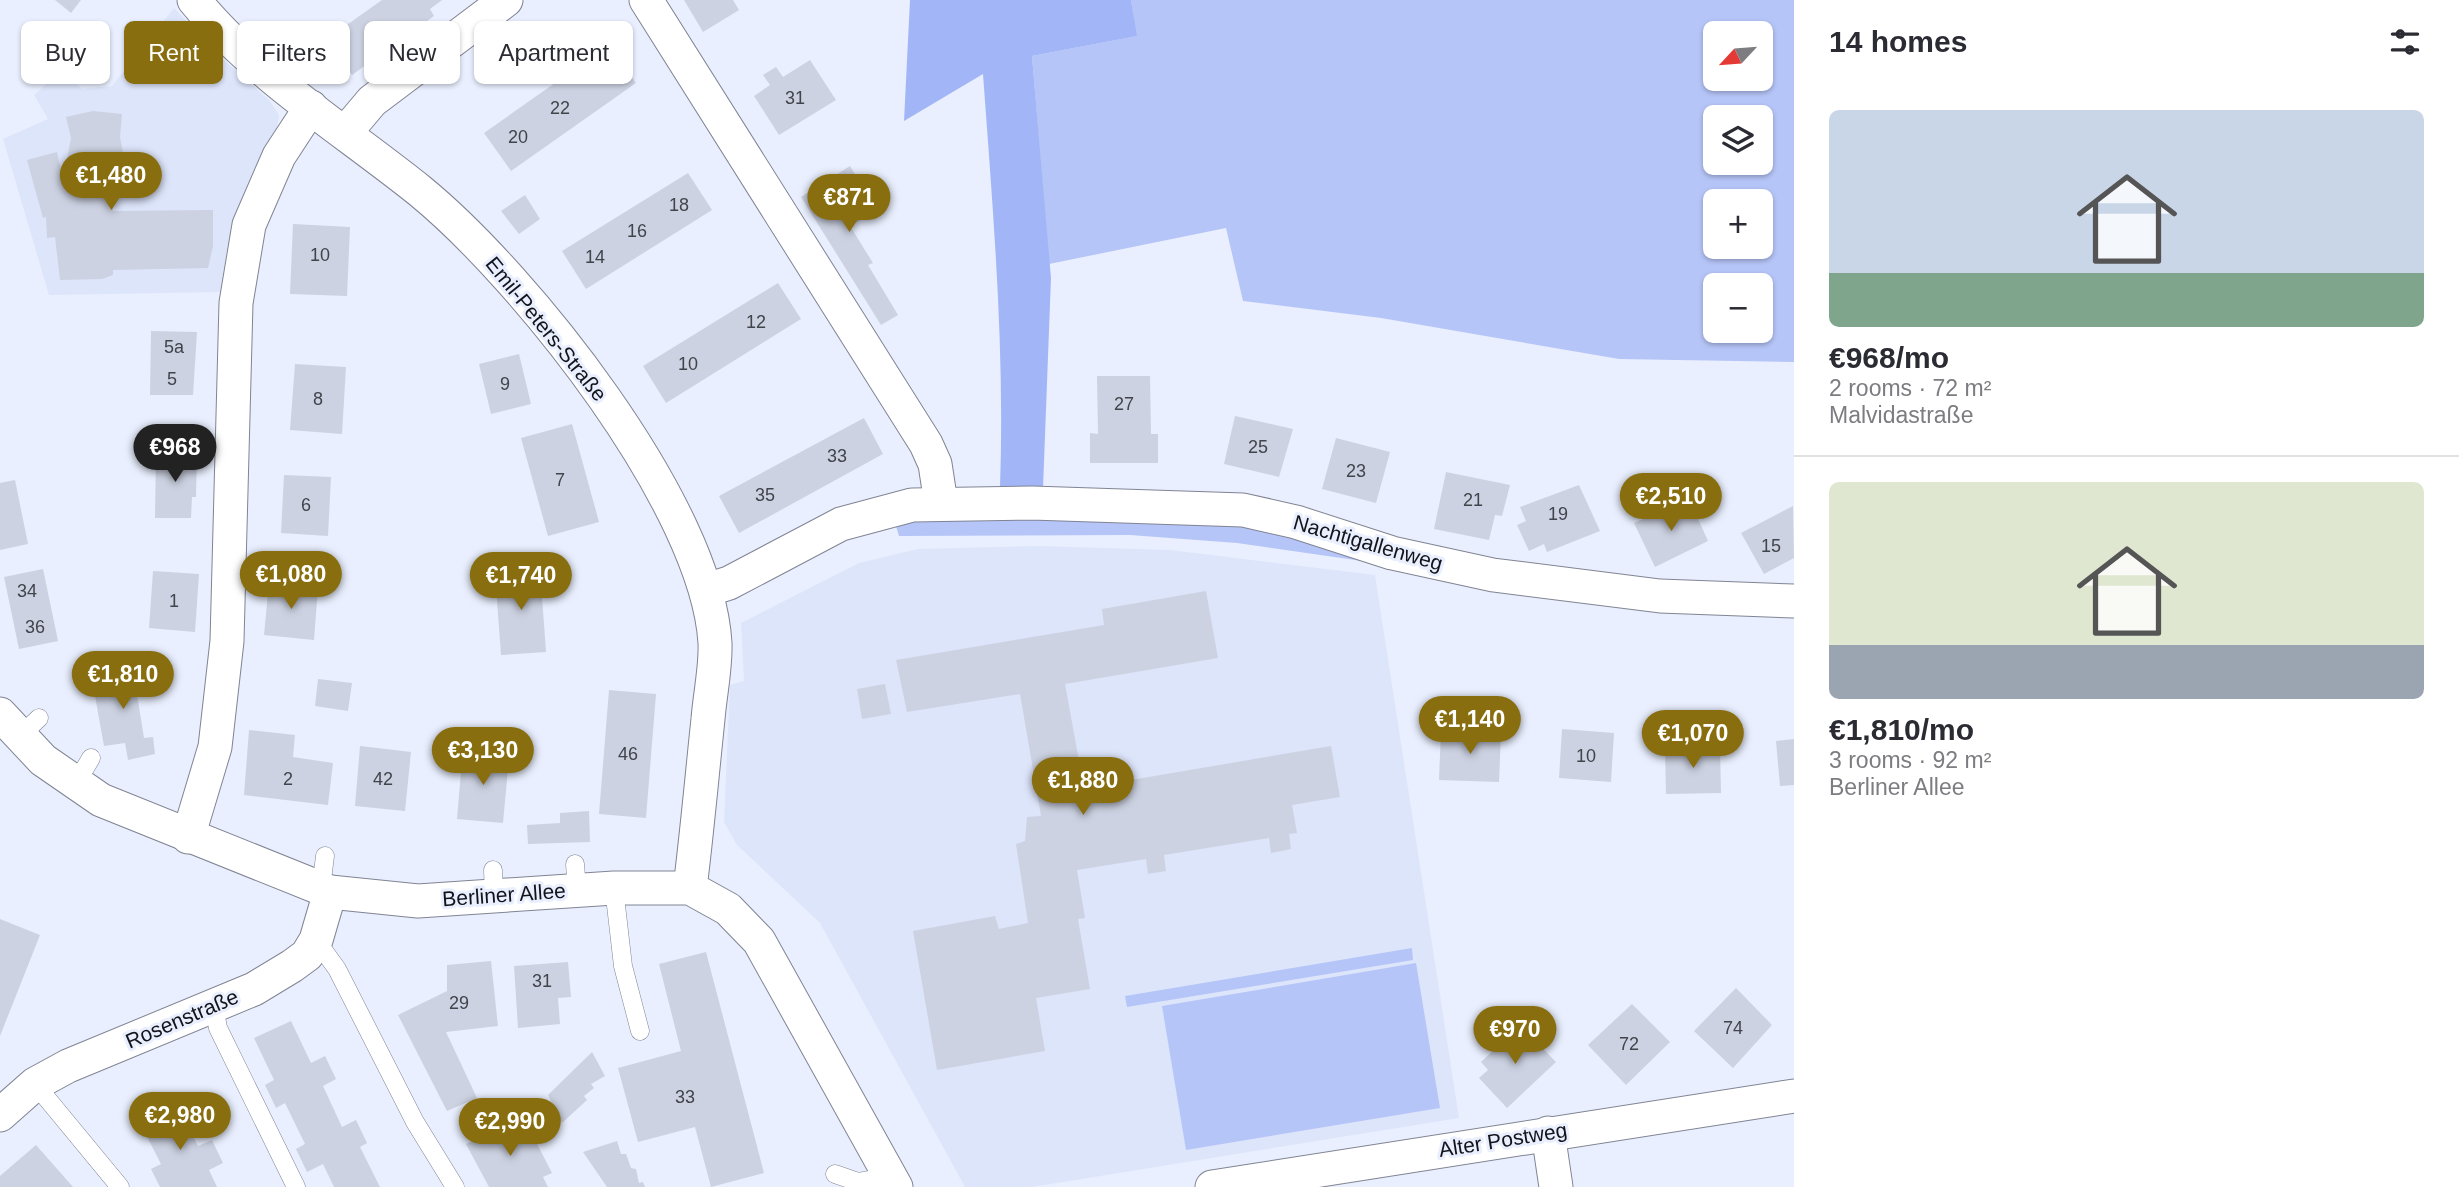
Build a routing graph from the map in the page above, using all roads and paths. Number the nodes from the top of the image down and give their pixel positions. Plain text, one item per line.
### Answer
1 (194, 0) edge
2 (506, 0) edge
3 (646, 0) edge
4 (311, 107) junction
5 (345, 133) junction
6 (941, 503) junction
7 (707, 590) junction
8 (1794, 601) edge
9 (12, 720) edge
10 (188, 836) junction
11 (325, 878) junction
12 (614, 888) junction
13 (690, 888) junction
14 (316, 940) junction
15 (214, 1006) junction
16 (640, 1031) dead end
17 (36, 1084) junction
18 (1794, 1096) edge
19 (0, 1115) edge
20 (1548, 1133) junction
21 (835, 1174) dead end
22 (893, 1181) edge
23 (120, 1187) edge
24 (296, 1187) edge
25 (455, 1187) edge
26 (1212, 1187) edge
27 (1556, 1187) edge

1 - 4 street, Emil-Peters-Straße
2 - 5 street
3 - 6 street
4 - 5 street, Emil-Peters-Straße
4 - 10 street
5 - 7 street, Emil-Peters-Straße
6 - 7 street, Nachtigallenweg
6 - 8 street, Nachtigallenweg
7 - 13 street, Emil-Peters-Straße
9 - 10 street, Berliner Allee
10 - 11 street, Berliner Allee
11 - 12 street, Berliner Allee
11 - 14 street, Rosenstraße
12 - 13 street, Berliner Allee
12 - 16 lane
13 - 22 street, Berliner Allee
14 - 15 street, Rosenstraße
14 - 25 lane
15 - 17 street, Rosenstraße
15 - 24 lane
17 - 19 street, Rosenstraße
17 - 23 lane
18 - 20 street, Alter Postweg
20 - 26 street, Alter Postweg
20 - 27 street
21 - 22 lane

